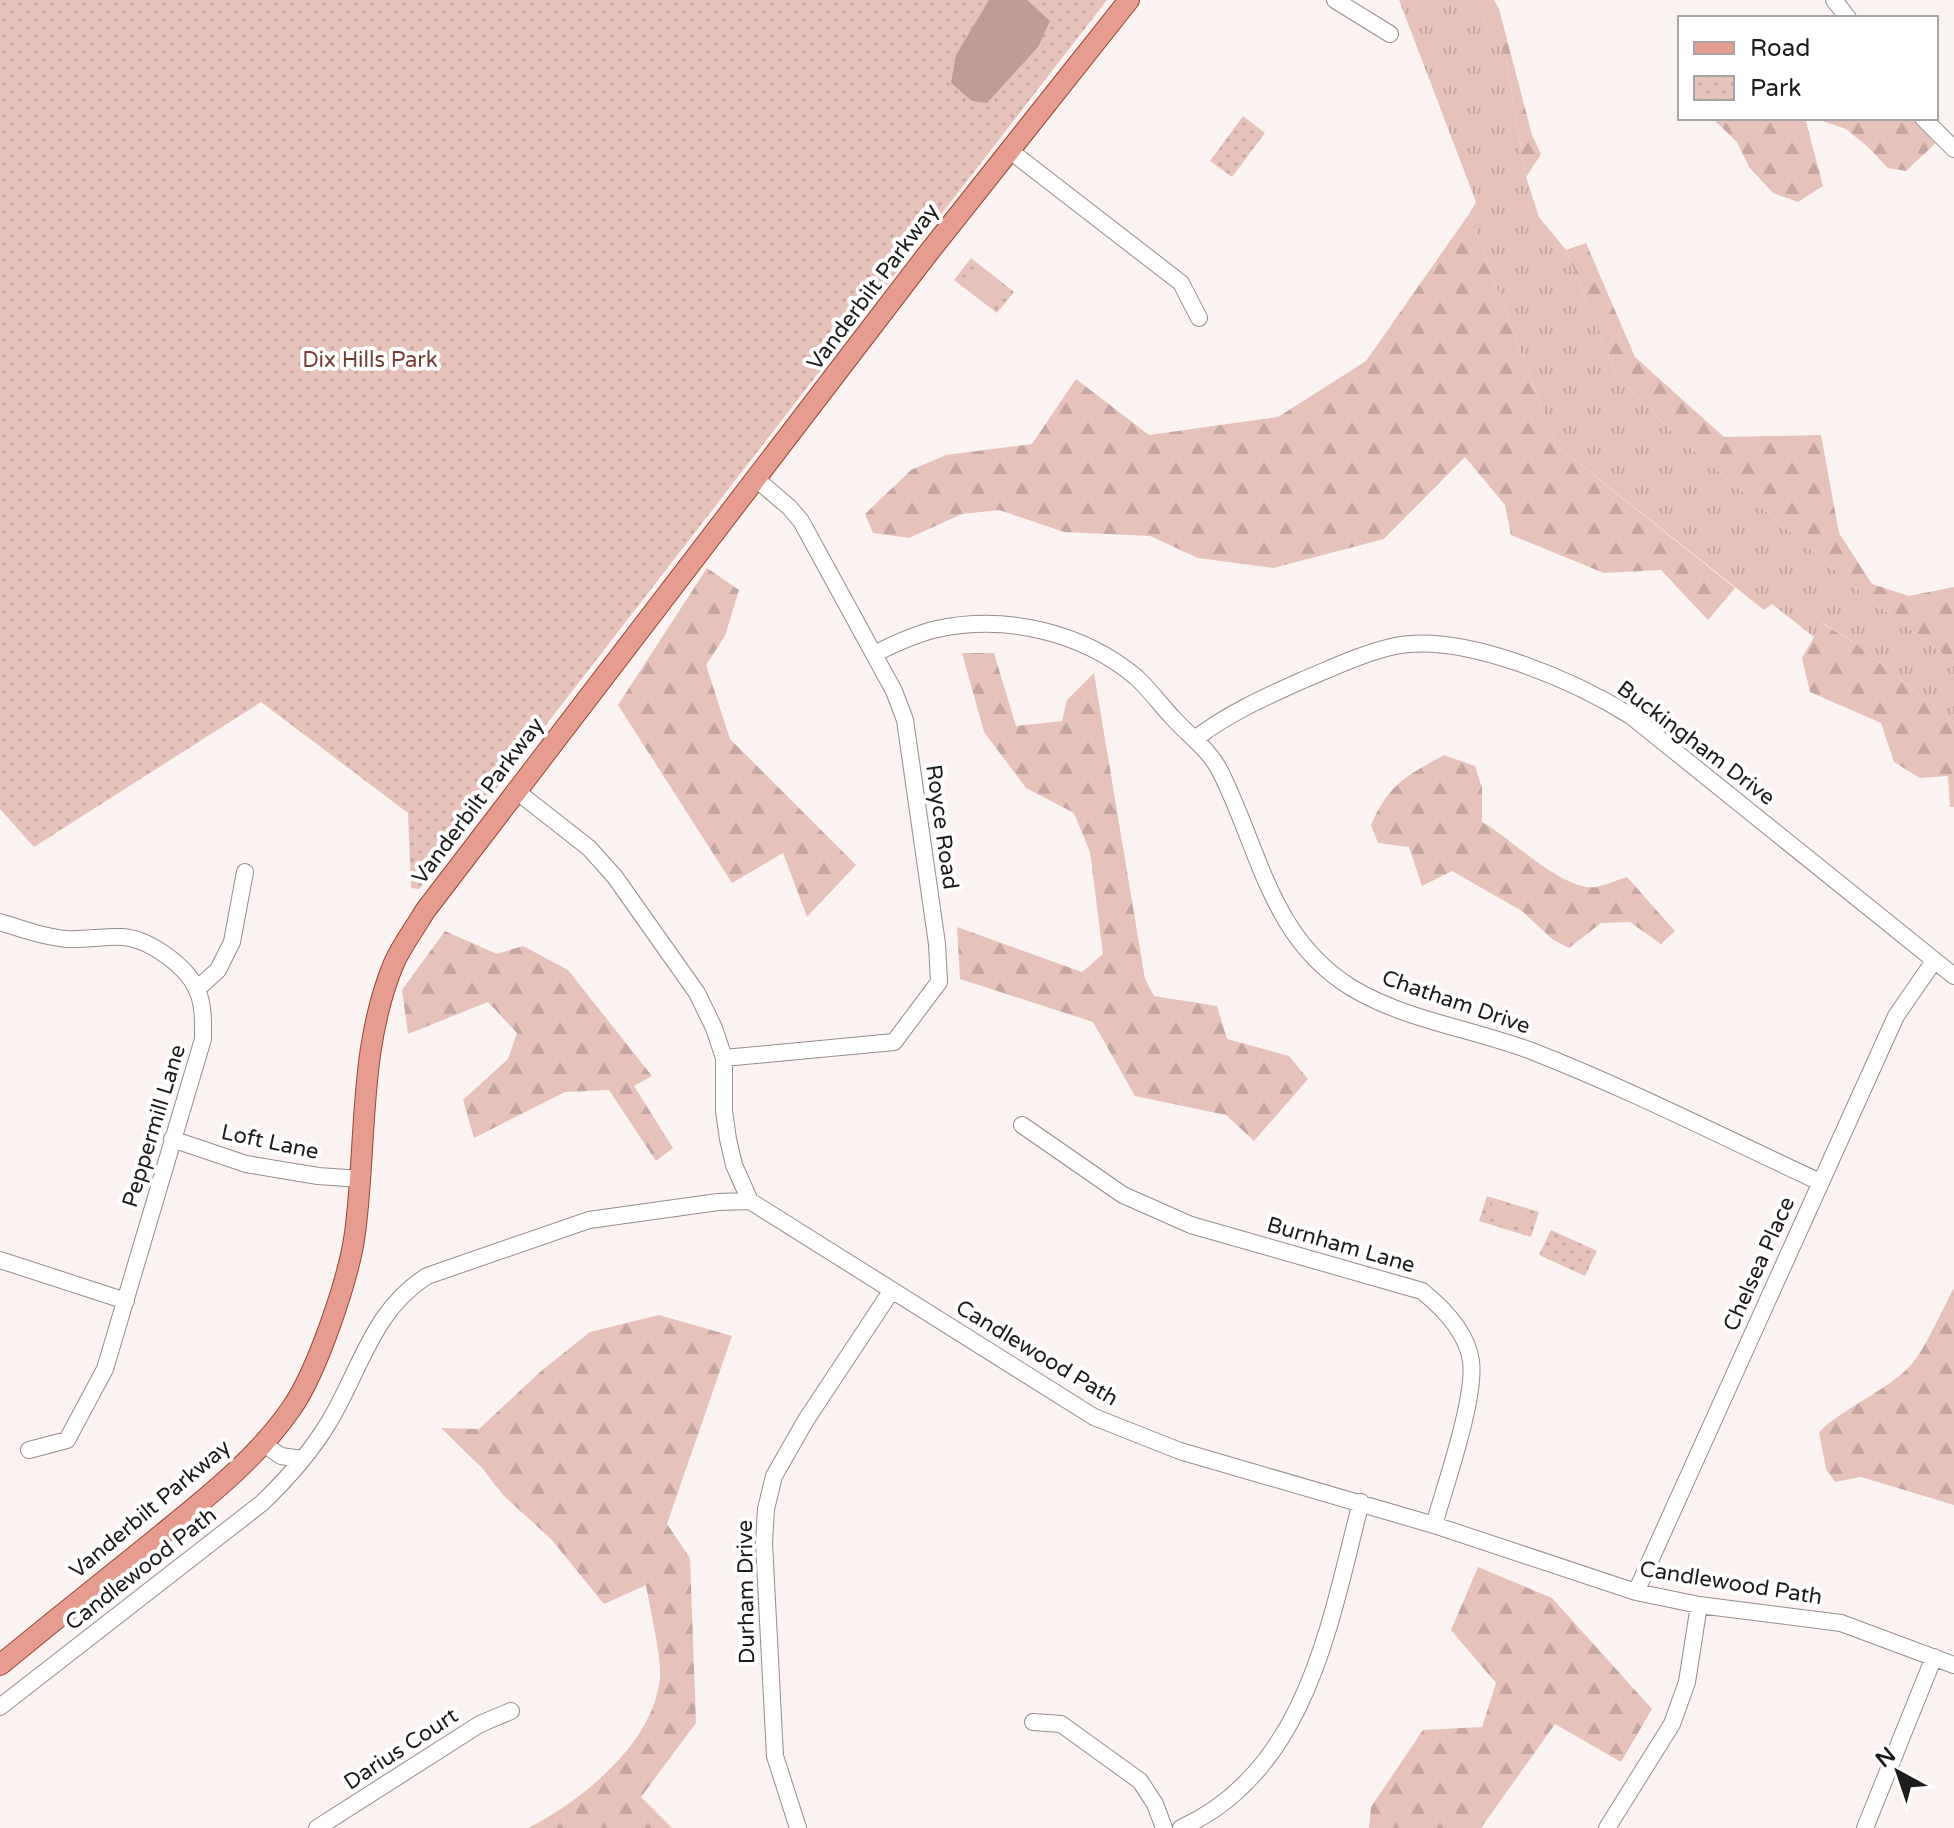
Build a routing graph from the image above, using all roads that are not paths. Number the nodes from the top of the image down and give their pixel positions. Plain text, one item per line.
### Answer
1 (1129, 0) edge
2 (1335, 0) edge
3 (1834, 0) edge
4 (1846, 16) edge
5 (1390, 34) dead end
6 (1925, 120) edge
7 (1954, 149) edge
8 (1009, 150) junction
9 (1199, 318) dead end
10 (756, 479) junction
11 (876, 653) junction
12 (1196, 738) junction
13 (515, 790) junction
14 (245, 872) dead end
15 (0, 922) edge
16 (1934, 961) junction
17 (1954, 976) edge
18 (197, 989) junction
19 (724, 1058) junction
20 (1022, 1125) dead end
21 (172, 1139) junction
22 (361, 1179) junction
23 (1820, 1182) junction
24 (750, 1201) junction
25 (0, 1260) edge
26 (892, 1290) junction
27 (126, 1301) junction
28 (264, 1444) junction
29 (29, 1450) dead end
30 (302, 1459) junction
31 (1361, 1502) junction
32 (1434, 1525) junction
33 (1636, 1592) junction
34 (1699, 1605) junction
35 (1934, 1657) junction
36 (0, 1665) edge
37 (1954, 1665) edge
38 (0, 1707) edge
39 (511, 1711) dead end
40 (1033, 1722) dead end
41 (317, 1828) edge
42 (798, 1828) edge
43 (1164, 1828) edge
44 (1181, 1828) edge
45 (1607, 1828) edge
46 (1865, 1828) edge

1 - 8 main road, Vanderbilt Parkway
2 - 5 street
3 - 4 street
6 - 7 street
8 - 9 street
8 - 10 main road, Vanderbilt Parkway
10 - 11 street, Royce Road
10 - 13 main road, Vanderbilt Parkway
11 - 12 street, Chatham Drive
11 - 19 street, Royce Road
12 - 16 street, Buckingham Drive
12 - 23 street, Chatham Drive
13 - 19 street
13 - 22 main road, Vanderbilt Parkway
14 - 18 street
15 - 18 street
16 - 17 street, Buckingham Drive
16 - 23 street, Chelsea Place
18 - 21 street, Peppermill Lane
19 - 24 street
20 - 32 street, Burnham Lane
21 - 22 street, Loft Lane
21 - 27 street, Peppermill Lane
22 - 28 main road, Vanderbilt Parkway
23 - 33 street, Chelsea Place
24 - 26 street, Candlewood Path
24 - 30 street, Candlewood Path
25 - 27 street
26 - 31 street, Candlewood Path
26 - 42 street, Durham Drive
27 - 29 street, Peppermill Lane
28 - 30 street
28 - 36 main road, Vanderbilt Parkway
30 - 38 street, Candlewood Path
31 - 32 street, Candlewood Path
31 - 44 street
32 - 33 street, Candlewood Path
33 - 34 street, Candlewood Path
34 - 35 street, Candlewood Path
34 - 45 street
35 - 37 street, Candlewood Path
35 - 46 street
39 - 41 street, Darius Court
40 - 43 street

